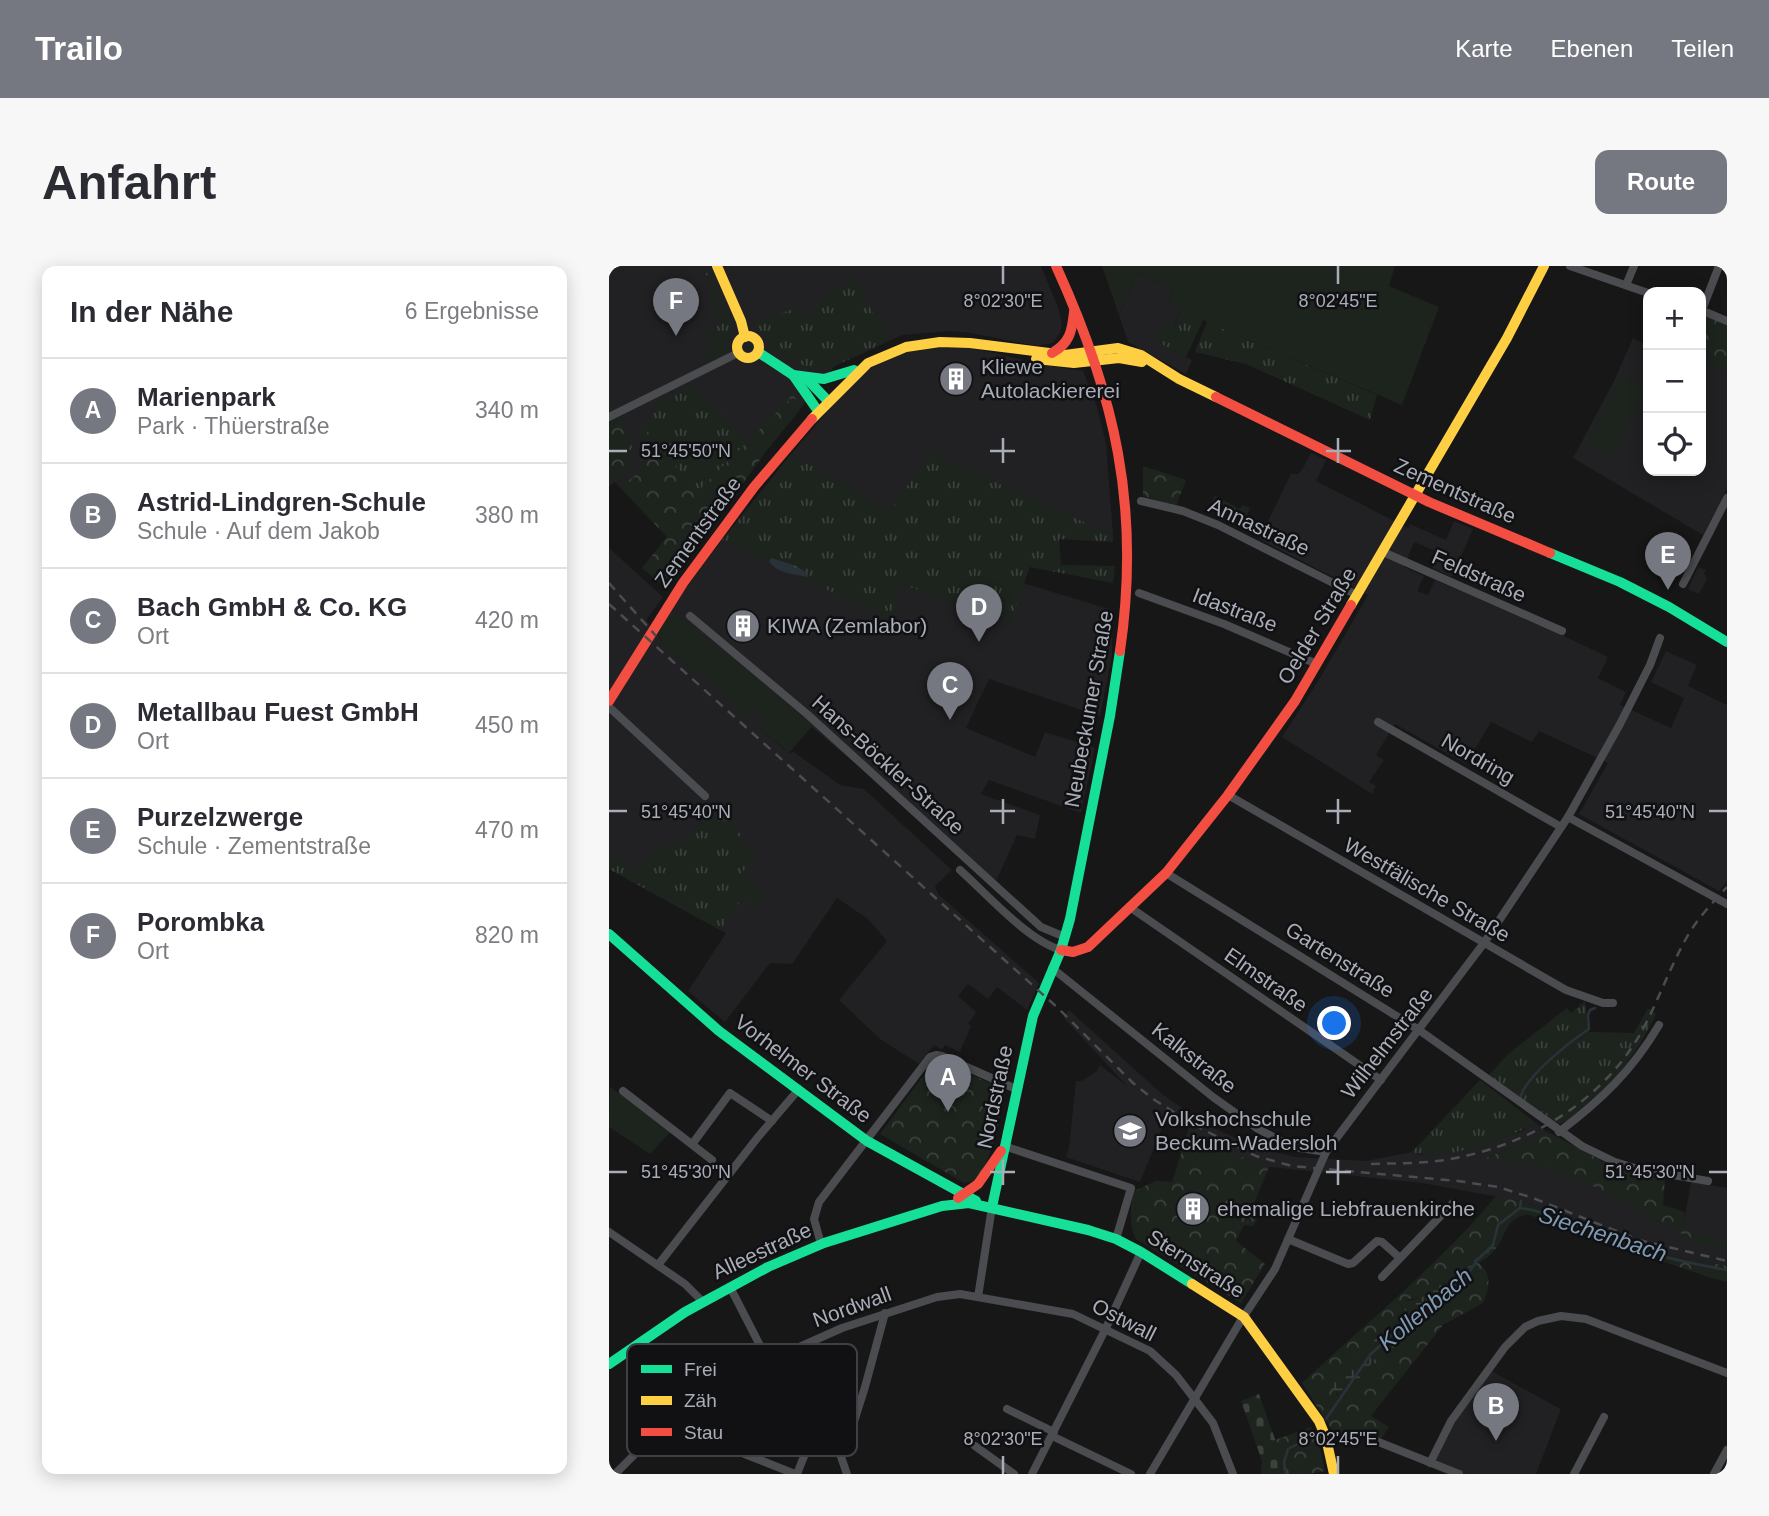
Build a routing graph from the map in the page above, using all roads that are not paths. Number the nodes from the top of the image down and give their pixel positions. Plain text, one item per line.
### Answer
1 (717, 266) edge
2 (1056, 266) edge
3 (1544, 266) edge
4 (1570, 266) edge
5 (1634, 266) edge
6 (1719, 266) edge
7 (1626, 285) junction
8 (1643, 291) edge
9 (1706, 298) edge
10 (1075, 310) junction
11 (1706, 312) edge
12 (1727, 321) edge
13 (745, 337) junction
14 (983, 344) junction
15 (758, 352) junction
16 (738, 353) junction
17 (1050, 354) junction
18 (1092, 355) junction
19 (868, 363) junction
20 (793, 375) junction
21 (808, 380) junction
22 (828, 401) junction
23 (818, 411) junction
24 (609, 417) edge
25 (1415, 496) junction
26 (1727, 498) edge
27 (1142, 501) dead end
28 (1383, 552) junction
29 (1682, 584) dead end
30 (1139, 593) dead end
31 (1357, 595) junction
32 (690, 615) dead end
33 (1562, 631) dead end
34 (1660, 638) dead end
35 (1727, 642) edge
36 (1317, 664) junction
37 (609, 701) edge
38 (609, 707) edge
39 (1378, 722) dead end
40 (1228, 795) junction
41 (705, 796) dead end
42 (1568, 817) junction
43 (1561, 827) junction
44 (960, 870) dead end
45 (1166, 873) junction
46 (1727, 904) edge
47 (1131, 908) junction
48 (609, 934) edge
49 (1065, 937) junction
50 (1484, 943) junction
51 (1061, 950) junction
52 (1052, 968) junction
53 (1613, 1003) dead end
54 (1659, 1025) dead end
55 (1419, 1030) junction
56 (1381, 1080) junction
57 (799, 1089) junction
58 (1016, 1089) junction
59 (623, 1090) dead end
60 (772, 1121) junction
61 (1559, 1132) junction
62 (867, 1141) junction
63 (693, 1143) junction
64 (1004, 1146) junction
65 (1326, 1152) junction
66 (712, 1160) dead end
67 (1708, 1181) dead end
68 (963, 1195) junction
69 (1453, 1203) dead end
70 (947, 1205) junction
71 (992, 1207) junction
72 (609, 1232) edge
73 (1116, 1239) junction
74 (1288, 1239) junction
75 (821, 1244) junction
76 (1141, 1252) junction
77 (1400, 1258) junction
78 (658, 1265) junction
79 (1382, 1277) dead end
80 (730, 1287) junction
81 (978, 1297) junction
82 (702, 1301) junction
83 (885, 1313) junction
84 (1244, 1317) junction
85 (1106, 1328) junction
86 (635, 1344) edge
87 (759, 1344) edge
88 (803, 1344) edge
89 (627, 1350) edge
90 (609, 1364) edge
91 (1727, 1373) edge
92 (1193, 1400) junction
93 (1007, 1409) dead end
94 (857, 1412) edge
95 (1604, 1417) dead end
96 (1053, 1434) junction
97 (1371, 1439) dead end
98 (975, 1446) dead end
99 (1727, 1450) edge
100 (633, 1456) edge
101 (750, 1456) edge
102 (804, 1456) edge
103 (841, 1456) edge
104 (1430, 1463) junction
105 (615, 1474) edge
106 (796, 1474) edge
107 (847, 1474) edge
108 (1014, 1474) edge
109 (1032, 1474) edge
110 (1131, 1474) edge
111 (1150, 1474) edge
112 (1233, 1474) edge
113 (1334, 1474) edge
114 (1459, 1474) edge
115 (1574, 1474) edge
116 (1714, 1474) edge

1 - 13 street
2 - 10 street, Neubeckumer Straße
3 - 25 street, Oelder Straße
4 - 7 street
5 - 7 street
6 - 9 street
7 - 8 street
10 - 17 street
10 - 18 street, Neubeckumer Straße
11 - 12 street
13 - 15 street
13 - 16 street
14 - 17 street, Zementstraße
14 - 18 street, Zementstraße
14 - 19 street, Zementstraße
15 - 16 street
15 - 20 street
16 - 24 street
17 - 18 street, Zementstraße
18 - 25 street, Zementstraße
18 - 49 street, Neubeckumer Straße
19 - 21 street
19 - 22 street, Zementstraße
20 - 21 street
20 - 23 street
21 - 22 street
22 - 23 street, Zementstraße
23 - 37 street, Zementstraße
25 - 28 street, Oelder Straße
25 - 35 street, Zementstraße
26 - 29 street
27 - 31 street, Annastraße
28 - 31 street, Oelder Straße
28 - 33 street, Feldstraße
30 - 36 street, Idastraße
31 - 36 street, Oelder Straße
32 - 49 street, Hans-Böckler-Straße
34 - 42 street, Wilhelmstraße
36 - 40 street, Oelder Straße
38 - 41 street
39 - 43 street, Nordring
40 - 45 street, Oelder Straße
40 - 50 street, Westfälische Straße
42 - 43 street, Wilhelmstraße
42 - 46 street
43 - 50 street, Wilhelmstraße
44 - 51 street
45 - 47 street, Oelder Straße
45 - 55 street, Gartenstraße
47 - 51 street, Oelder Straße
47 - 56 street, Elmstraße
48 - 57 street, Vorhelmer Straße
49 - 51 street, Neubeckumer Straße
50 - 53 street, Westfälische Straße
50 - 55 street, Wilhelmstraße
51 - 52 street, Nordstraße
52 - 58 street, Nordstraße
52 - 65 street, Kalkstraße
54 - 61 street
55 - 56 street, Wilhelmstraße
55 - 61 street, Gartenstraße
56 - 65 street, Wilhelmstraße
57 - 60 street
57 - 62 street, Vorhelmer Straße
58 - 62 street
58 - 64 street, Nordstraße
59 - 63 street
60 - 63 street
60 - 78 street
61 - 67 street, Gartenstraße
62 - 68 street, Vorhelmer Straße
62 - 75 street
63 - 66 street
64 - 68 street, Alleestraße
64 - 71 street, Nordstraße
64 - 73 street
65 - 74 street, Wilhelmstraße
68 - 70 street, Alleestraße
68 - 71 street, Vorhelmer Straße
69 - 77 street
70 - 71 street, Alleestraße
70 - 75 street, Alleestraße
71 - 73 street, Sternstraße
71 - 81 street, Nordstraße
72 - 78 street
73 - 76 street, Sternstraße
74 - 77 street
74 - 84 street, Wilhelmstraße
75 - 80 street, Alleestraße
76 - 84 street, Sternstraße
76 - 85 street
77 - 79 street
78 - 82 street
80 - 82 street, Alleestraße
80 - 87 street
81 - 83 street, Nordwall
81 - 85 street, Ostwall
82 - 86 street, Alleestraße
83 - 88 street, Nordwall
83 - 94 street
84 - 92 street, Wilhelmstraße
84 - 113 street, Sternstraße
85 - 92 street, Ostwall
85 - 96 street
89 - 90 street, Alleestraße
91 - 104 street
92 - 111 street, Wilhelmstraße
92 - 112 street, Ostwall
93 - 96 street
95 - 115 street
96 - 109 street
96 - 110 street
97 - 104 street
98 - 108 street
99 - 116 street
100 - 105 street, Nordwall
101 - 106 street
102 - 106 street
103 - 107 street
104 - 114 street

